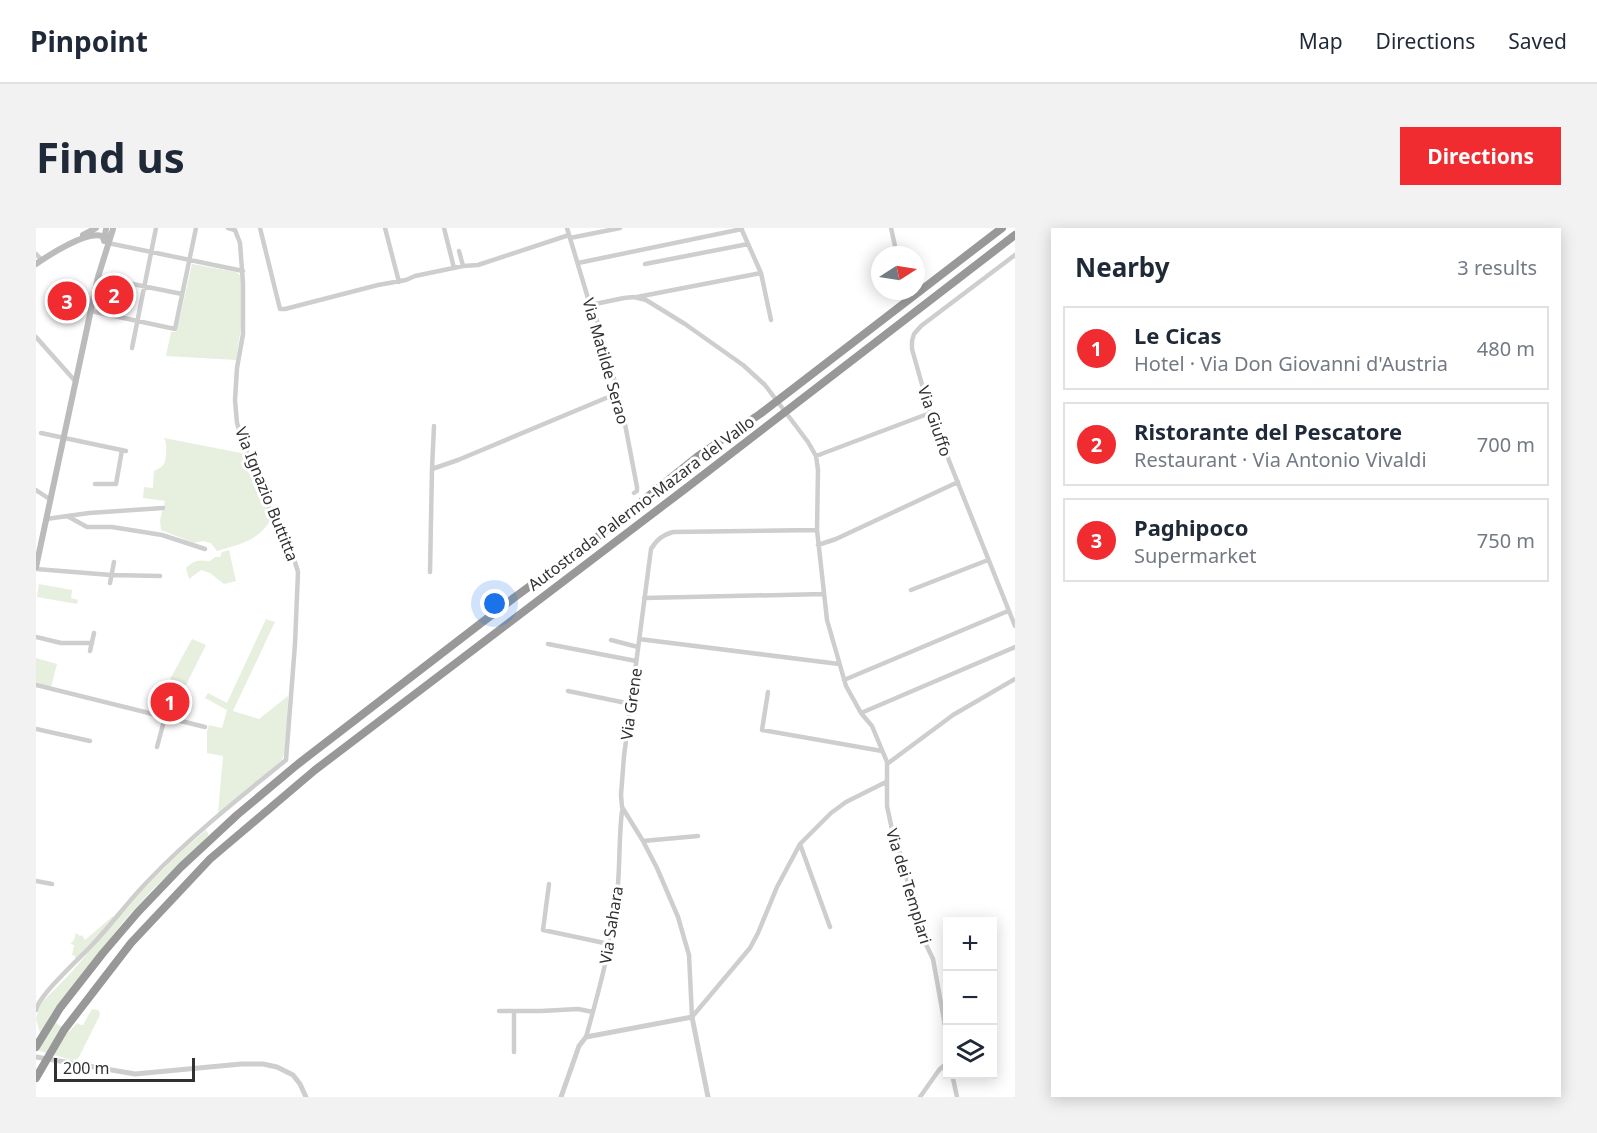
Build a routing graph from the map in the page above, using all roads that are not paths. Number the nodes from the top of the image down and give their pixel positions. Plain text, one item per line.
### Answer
1 (96, 228) edge
2 (156, 228) edge
3 (196, 228) edge
4 (228, 228) edge
5 (260, 228) edge
6 (385, 228) edge
7 (444, 228) edge
8 (567, 228) edge
9 (620, 228) edge
10 (891, 228) edge
11 (1002, 228) edge
12 (108, 229) edge
13 (741, 229) edge
14 (1015, 235) edge
15 (570, 237) junction
16 (81, 239) junction
17 (106, 242) junction
18 (73, 243) junction
19 (748, 244) junction
20 (895, 246) edge
21 (151, 251) junction
22 (459, 251) dead end
23 (36, 254) edge
24 (1015, 255) edge
25 (189, 260) junction
26 (39, 262) edge
27 (578, 263) junction
28 (645, 264) dead end
29 (463, 266) junction
30 (454, 268) junction
31 (243, 271) junction
32 (761, 273) junction
33 (98, 277) junction
34 (399, 282) junction
35 (144, 286) junction
36 (182, 294) junction
37 (634, 297) junction
38 (590, 305) junction
39 (91, 311) junction
40 (771, 320) dead end
41 (137, 321) junction
42 (36, 337) edge
43 (132, 348) dead end
44 (76, 382) junction
45 (618, 393) junction
46 (930, 413) junction
47 (434, 426) dead end
48 (41, 433) dead end
49 (64, 438) junction
50 (816, 456) junction
51 (432, 469) junction
52 (958, 482) junction
53 (95, 484) dead end
54 (36, 490) edge
55 (634, 494) dead end
56 (51, 500) junction
57 (163, 508) dead end
58 (69, 517) junction
59 (46, 519) junction
60 (36, 527) edge
61 (45, 528) junction
62 (817, 530) junction
63 (818, 545) junction
64 (205, 549) dead end
65 (988, 560) junction
66 (114, 562) dead end
67 (36, 568) edge
68 (430, 572) dead end
69 (111, 575) junction
70 (160, 576) dead end
71 (110, 583) dead end
72 (911, 590) dead end
73 (824, 594) junction
74 (644, 598) junction
75 (1008, 611) junction
76 (1015, 626) edge
77 (94, 633) dead end
78 (36, 637) edge
79 (639, 639) junction
80 (611, 640) dead end
81 (92, 643) junction
82 (548, 644) dead end
83 (638, 647) junction
84 (1015, 647) edge
85 (90, 651) dead end
86 (636, 662) junction
87 (839, 664) junction
88 (1015, 679) edge
89 (844, 680) junction
90 (36, 685) edge
91 (568, 691) dead end
92 (768, 692) dead end
93 (631, 704) junction
94 (861, 713) junction
95 (165, 717) junction
96 (205, 727) dead end
97 (36, 729) edge
98 (90, 741) dead end
99 (158, 747) dead end
100 (882, 751) junction
101 (887, 764) junction
102 (886, 782) junction
103 (622, 811) dead end
104 (698, 836) dead end
105 (643, 841) junction
106 (800, 843) junction
107 (36, 881) edge
108 (52, 884) dead end
109 (549, 884) dead end
110 (830, 927) dead end
111 (609, 944) junction
112 (36, 1010) edge
113 (499, 1011) dead end
114 (514, 1011) junction
115 (593, 1012) junction
116 (692, 1017) junction
117 (945, 1025) edge
118 (586, 1036) junction
119 (36, 1047) edge
120 (514, 1052) dead end
121 (36, 1057) edge
122 (943, 1066) edge
123 (36, 1078) edge
124 (953, 1079) edge
125 (306, 1097) edge
126 (561, 1097) edge
127 (708, 1097) edge
128 (920, 1097) edge
129 (957, 1097) edge

1 - 18 main road
2 - 21 street
3 - 25 street
4 - 31 street, Via Ignazio Buttitta
5 - 34 street
6 - 34 street
7 - 30 street
8 - 15 street, Via Matilde Serao
9 - 15 street
10 - 20 street
11 - 119 highway, Autostrada Palermo-Mazara del Vallo
12 - 16 main road
12 - 17 main road
13 - 19 street
13 - 27 street
14 - 123 highway, Autostrada Palermo-Mazara del Vallo
15 - 27 street, Via Matilde Serao
15 - 29 street
16 - 17 main road
16 - 18 main road
17 - 21 street
17 - 33 main road
18 - 26 main road
19 - 28 street
19 - 32 street
21 - 25 street
21 - 35 street
22 - 29 street
23 - 26 street
24 - 46 street, Via Giuffo
25 - 31 street
25 - 36 street
27 - 38 street, Via Matilde Serao
29 - 30 street
30 - 34 street
31 - 112 street, Via Ignazio Buttitta
32 - 37 street
32 - 40 street
33 - 35 street
33 - 39 main road
35 - 36 street
35 - 41 street
36 - 41 street
37 - 38 street
37 - 50 street
38 - 45 street, Via Matilde Serao
39 - 41 street
39 - 44 main road
41 - 43 street
42 - 44 street
44 - 49 main road
45 - 51 street
45 - 55 street, Via Matilde Serao
46 - 50 street
46 - 52 street, Via Giuffo
47 - 51 street
48 - 49 street
49 - 53 street
49 - 56 main road
50 - 62 street
51 - 68 street
52 - 63 street
52 - 65 street, Via Giuffo
54 - 56 street
56 - 59 main road
57 - 58 street
58 - 59 street
58 - 64 street
59 - 61 main road
60 - 61 street
61 - 67 main road
62 - 63 street
62 - 74 street, Via Grene
63 - 73 street
65 - 72 street
65 - 75 street, Via Giuffo
66 - 69 street
67 - 69 street
69 - 70 street
69 - 71 street
73 - 74 street
73 - 87 street
74 - 79 street, Via Grene
75 - 76 street, Via Giuffo
75 - 89 street
77 - 81 street
78 - 81 street
79 - 83 street, Via Grene
79 - 87 street
80 - 83 street
81 - 85 street
82 - 86 street
83 - 86 street, Via Grene
84 - 94 street
86 - 93 street, Via Grene
87 - 89 street
88 - 101 street
89 - 94 street
90 - 95 street
91 - 93 street
92 - 100 street
93 - 105 street, Via Grene
94 - 100 street
95 - 96 street
95 - 99 street
97 - 98 street
100 - 101 street
101 - 102 street, Via dei Templari
102 - 106 street
102 - 117 street, Via dei Templari
103 - 111 street, Via Sahara
104 - 105 street
105 - 116 street, Via Grene
106 - 110 street
106 - 116 street
107 - 108 street
109 - 111 street
111 - 115 street, Via Sahara
113 - 114 street
114 - 115 street
114 - 120 street
115 - 118 street, Via Sahara
116 - 118 street
116 - 127 street
118 - 126 street
121 - 125 street
122 - 128 street
124 - 129 street

